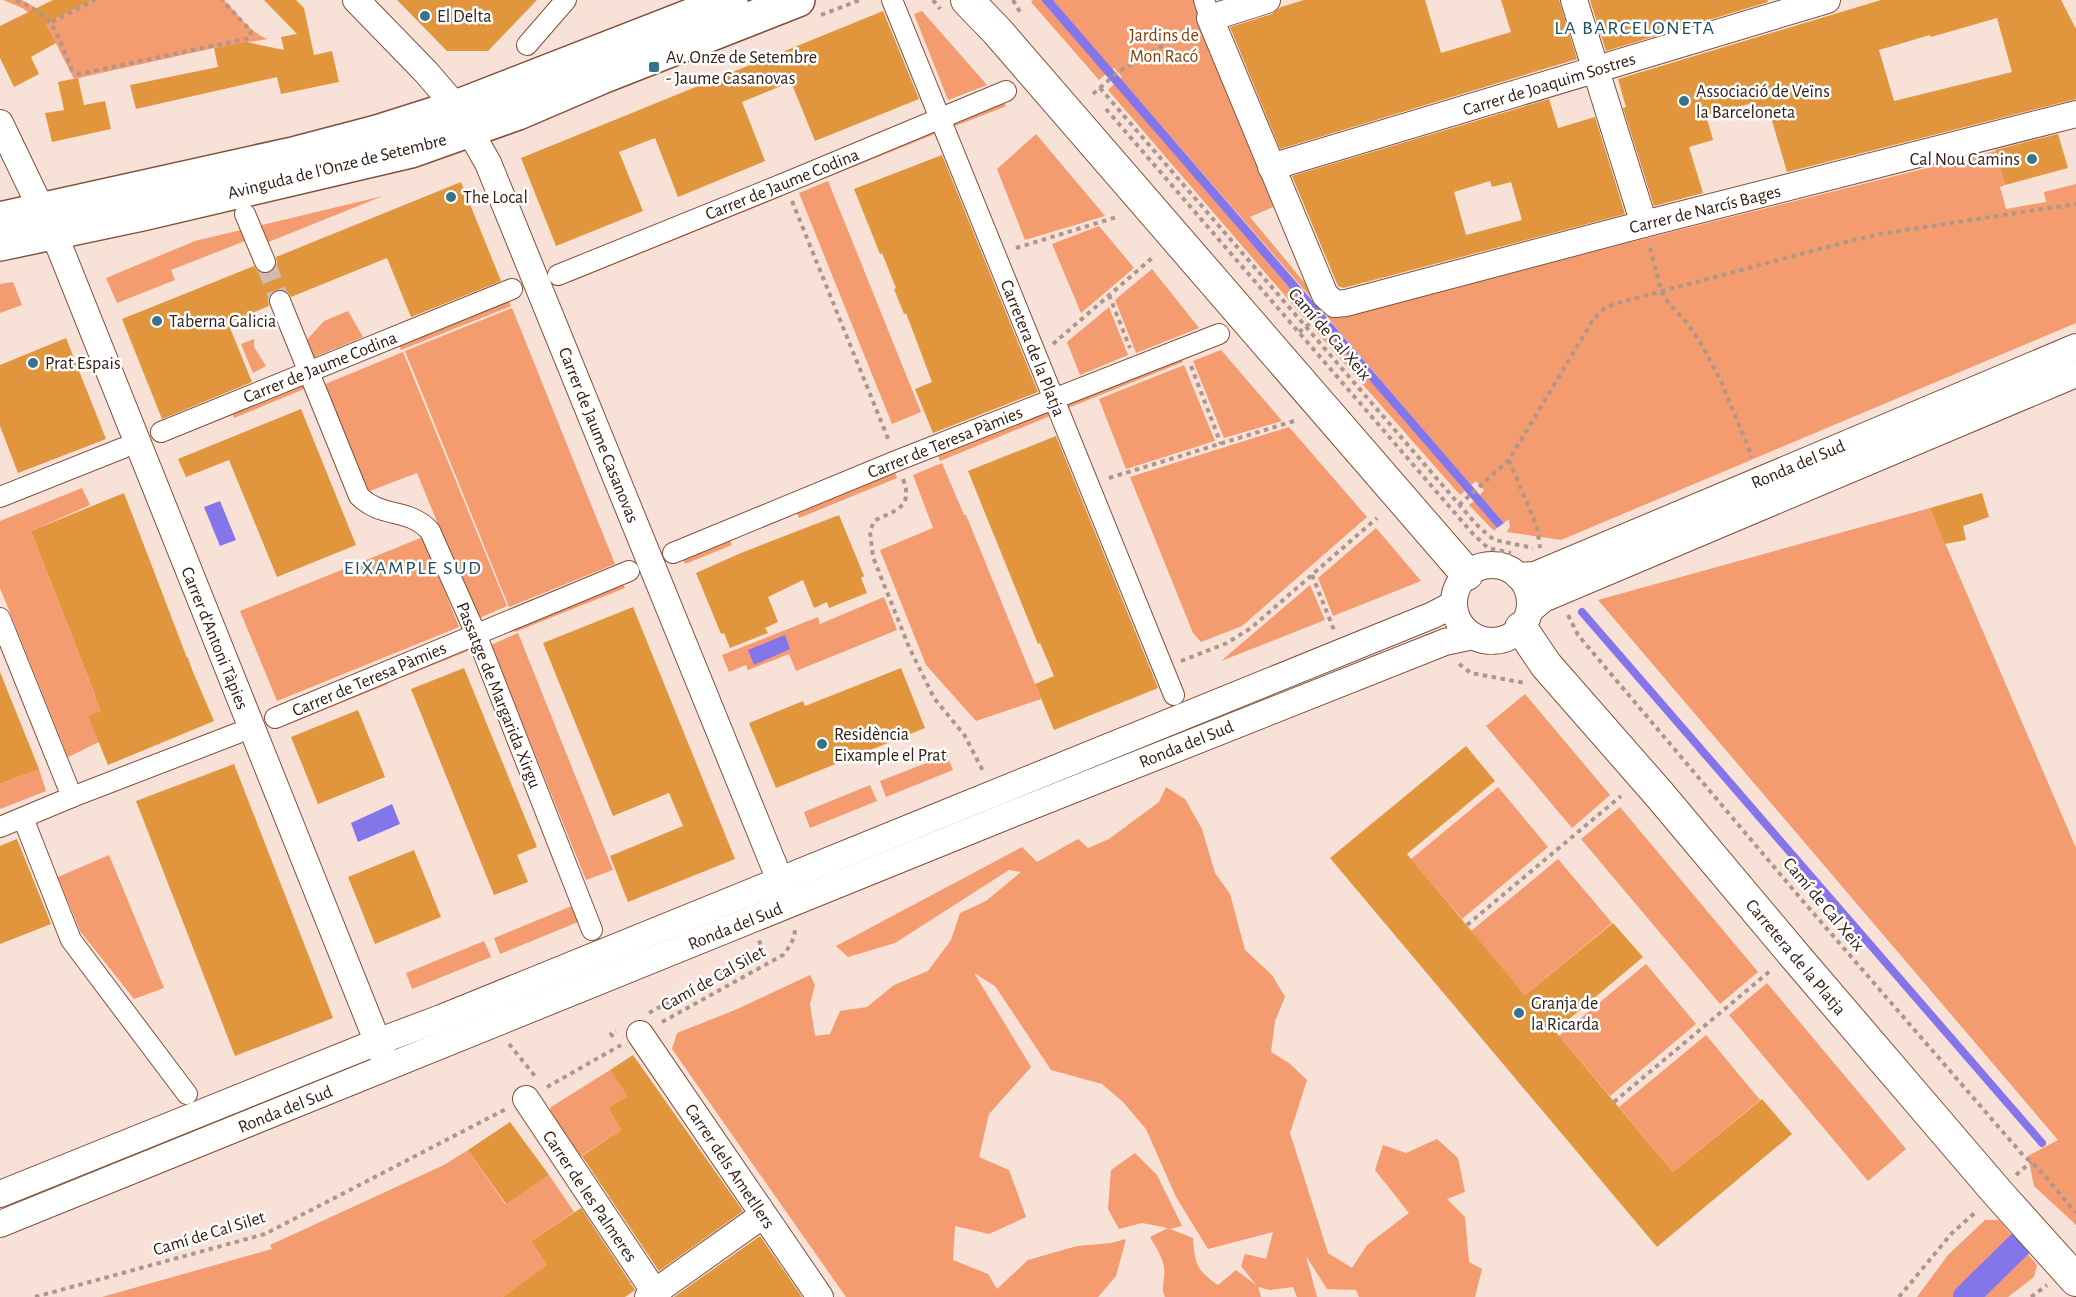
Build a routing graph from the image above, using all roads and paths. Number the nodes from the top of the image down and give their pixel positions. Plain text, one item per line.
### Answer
1 (16, 0) edge
2 (94, 0) edge
3 (222, 0) edge
4 (356, 0) edge
5 (566, 0) edge
6 (731, 0) edge
7 (798, 0) edge
8 (892, 0) edge
9 (967, 0) edge
10 (1266, 0) edge
11 (1574, 0) edge
12 (1827, 0) edge
13 (1006, 1) edge
14 (1207, 9) edge
15 (52, 22) junction
16 (997, 31) junction
17 (527, 45) dead end
18 (1596, 70) junction
19 (1102, 87) junction
20 (1006, 91) dead end
21 (1093, 94) dead end
22 (2076, 114) edge
23 (940, 118) junction
24 (464, 119) junction
25 (0, 123) edge
26 (1271, 167) junction
27 (785, 183) junction
28 (2076, 204) edge
29 (245, 214) dead end
30 (1117, 217) dead end
31 (0, 219) edge
32 (46, 222) junction
33 (1644, 224) junction
34 (0, 244) edge
35 (995, 255) junction
36 (1152, 258) dead end
37 (265, 262) tunnel mouth
38 (558, 275) dead end
39 (512, 289) dead end
40 (1661, 290) junction
41 (1109, 296) junction
42 (280, 302) tunnel mouth
43 (1290, 308) junction
44 (1274, 314) dead end
45 (1308, 325) junction
46 (1299, 332) dead end
47 (1219, 334) dead end
48 (2076, 347) edge
49 (1183, 348) junction
50 (1037, 358) junction
51 (1137, 366) junction
52 (309, 371) junction
53 (2076, 374) edge
54 (1053, 399) junction
55 (1294, 421) dead end
56 (161, 432) dead end
57 (1221, 444) junction
58 (123, 448) dead end
59 (1509, 460) junction
60 (897, 461) junction
61 (1754, 462) dead end
62 (1088, 484) junction
63 (0, 496) edge
64 (1459, 505) junction
65 (1377, 518) dead end
66 (673, 553) dead end
67 (629, 571) dead end
68 (1467, 574) junction
69 (1312, 575) junction
70 (1518, 576) junction
71 (1454, 604) junction
72 (1563, 605) dead end
73 (0, 618) edge
74 (1525, 619) junction
75 (1334, 630) dead end
76 (476, 634) junction
77 (1473, 636) junction
78 (1163, 669) junction
79 (1174, 695) dead end
80 (275, 718) dead end
81 (238, 732) dead end
82 (983, 771) dead end
83 (72, 796) junction
84 (1621, 796) dead end
85 (23, 818) junction
86 (0, 827) edge
87 (780, 880) junction
88 (789, 904) junction
89 (1467, 925) dead end
90 (592, 930) dead end
91 (759, 940) dead end
92 (1770, 972) dead end
93 (634, 1026) junction
94 (614, 1037) dead end
95 (507, 1041) dead end
96 (377, 1042) junction
97 (388, 1068) junction
98 (532, 1090) joint
99 (187, 1094) dead end
100 (1614, 1102) dead end
101 (446, 1140) dead end
102 (0, 1194) edge
103 (1982, 1206) dead end
104 (2076, 1213) edge
105 (763, 1215) junction
106 (0, 1224) edge
107 (2076, 1280) edge
108 (653, 1296) edge
109 (35, 1297) edge
110 (820, 1297) edge
111 (1899, 1297) edge

1 - 15 path
2 - 15 path
3 - 15 path
4 - 24 street, Carrer de Jaume Casanovas
5 - 17 street
6 - 24 main road, Avinguda de l'Onze de Setembre
7 - 24 main road, Avinguda de l'Onze de Setembre
8 - 23 street, Carretera de la Platja
9 - 16 street
10 - 14 street
11 - 18 street
12 - 18 street, Carrer de Joaquim Sostres
13 - 16 street
14 - 19 path
14 - 26 street
16 - 68 street
18 - 26 street, Carrer de Joaquim Sostres
18 - 33 street
19 - 21 path
19 - 43 path, Camí de Cal Xeix
20 - 23 street, Carrer de Jaume Codina
22 - 33 street, Carrer de Narcís Bages
23 - 27 street, Carrer de Jaume Codina
23 - 35 street, Carretera de la Platja
24 - 32 main road, Avinguda de l'Onze de Setembre
24 - 87 street, Carrer de Jaume Casanovas
25 - 32 street, Carrer d'Antoni Tàpies
26 - 33 street, Carrer de Narcís Bages
27 - 38 street, Carrer de Jaume Codina
27 - 60 path
28 - 40 path
29 - 37 street
30 - 35 path
31 - 32 main road, Avinguda de l'Onze de Setembre
32 - 34 main road, Avinguda de l'Onze de Setembre
32 - 96 street, Carrer d'Antoni Tàpies
33 - 40 path
35 - 50 street, Carretera de la Platja
36 - 41 path
39 - 52 street, Carrer de Jaume Codina
40 - 59 path
40 - 61 path
41 - 50 path
41 - 51 path
42 - 52 street, Passatge de Margarida Xirgu
43 - 44 path
43 - 45 path, Camí de Cal Xeix
45 - 46 path
45 - 64 path, Camí de Cal Xeix
47 - 49 street, Carrer de Teresa Pàmies
48 - 70 street, Ronda del Sud
49 - 51 street, Carrer de Teresa Pàmies
49 - 57 path
50 - 54 street, Carretera de la Platja
51 - 54 street, Carrer de Teresa Pàmies
52 - 56 street, Carrer de Jaume Codina
52 - 76 street, Passatge de Margarida Xirgu
53 - 74 street, Ronda del Sud
54 - 60 street, Carrer de Teresa Pàmies
54 - 62 street, Carretera de la Platja
55 - 57 path
57 - 62 path
58 - 63 street
59 - 64 path
59 - 64 path, Camí de Cal Xeix
60 - 66 street, Carrer de Teresa Pàmies
60 - 82 path
62 - 78 street, Carretera de la Platja
65 - 69 path
67 - 76 street, Carrer de Teresa Pàmies
68 - 70 street
68 - 71 street
69 - 75 path
69 - 78 path
70 - 74 street
71 - 77 street
71 - 87 street, Ronda del Sud
72 - 104 path, Camí de Cal Xeix
73 - 83 street
74 - 77 street
74 - 107 street, Carretera de la Platja
76 - 80 street, Carrer de Teresa Pàmies
76 - 90 street, Passatge de Margarida Xirgu
77 - 88 street, Ronda del Sud
78 - 79 street, Carretera de la Platja
81 - 83 street
83 - 85 street
84 - 89 path
85 - 86 street
85 - 99 street
87 - 88 street, Carrer de Jaume Casanovas
87 - 96 street, Ronda del Sud
88 - 93 path, Camí de Cal Silet
88 - 97 street, Ronda del Sud
91 - 93 path
92 - 100 path, Carretera de la Platja
93 - 94 path
93 - 105 street, Carrer dels Ametllers
95 - 98 path
96 - 97 street, Carrer d'Antoni Tàpies
96 - 102 street, Ronda del Sud
97 - 106 street, Ronda del Sud
98 - 108 street, Carrer de les Palmeres
101 - 109 path, Camí de Cal Silet
103 - 111 path
105 - 108 street, Carrer de les Palmeres
105 - 110 street, Carrer dels Ametllers

